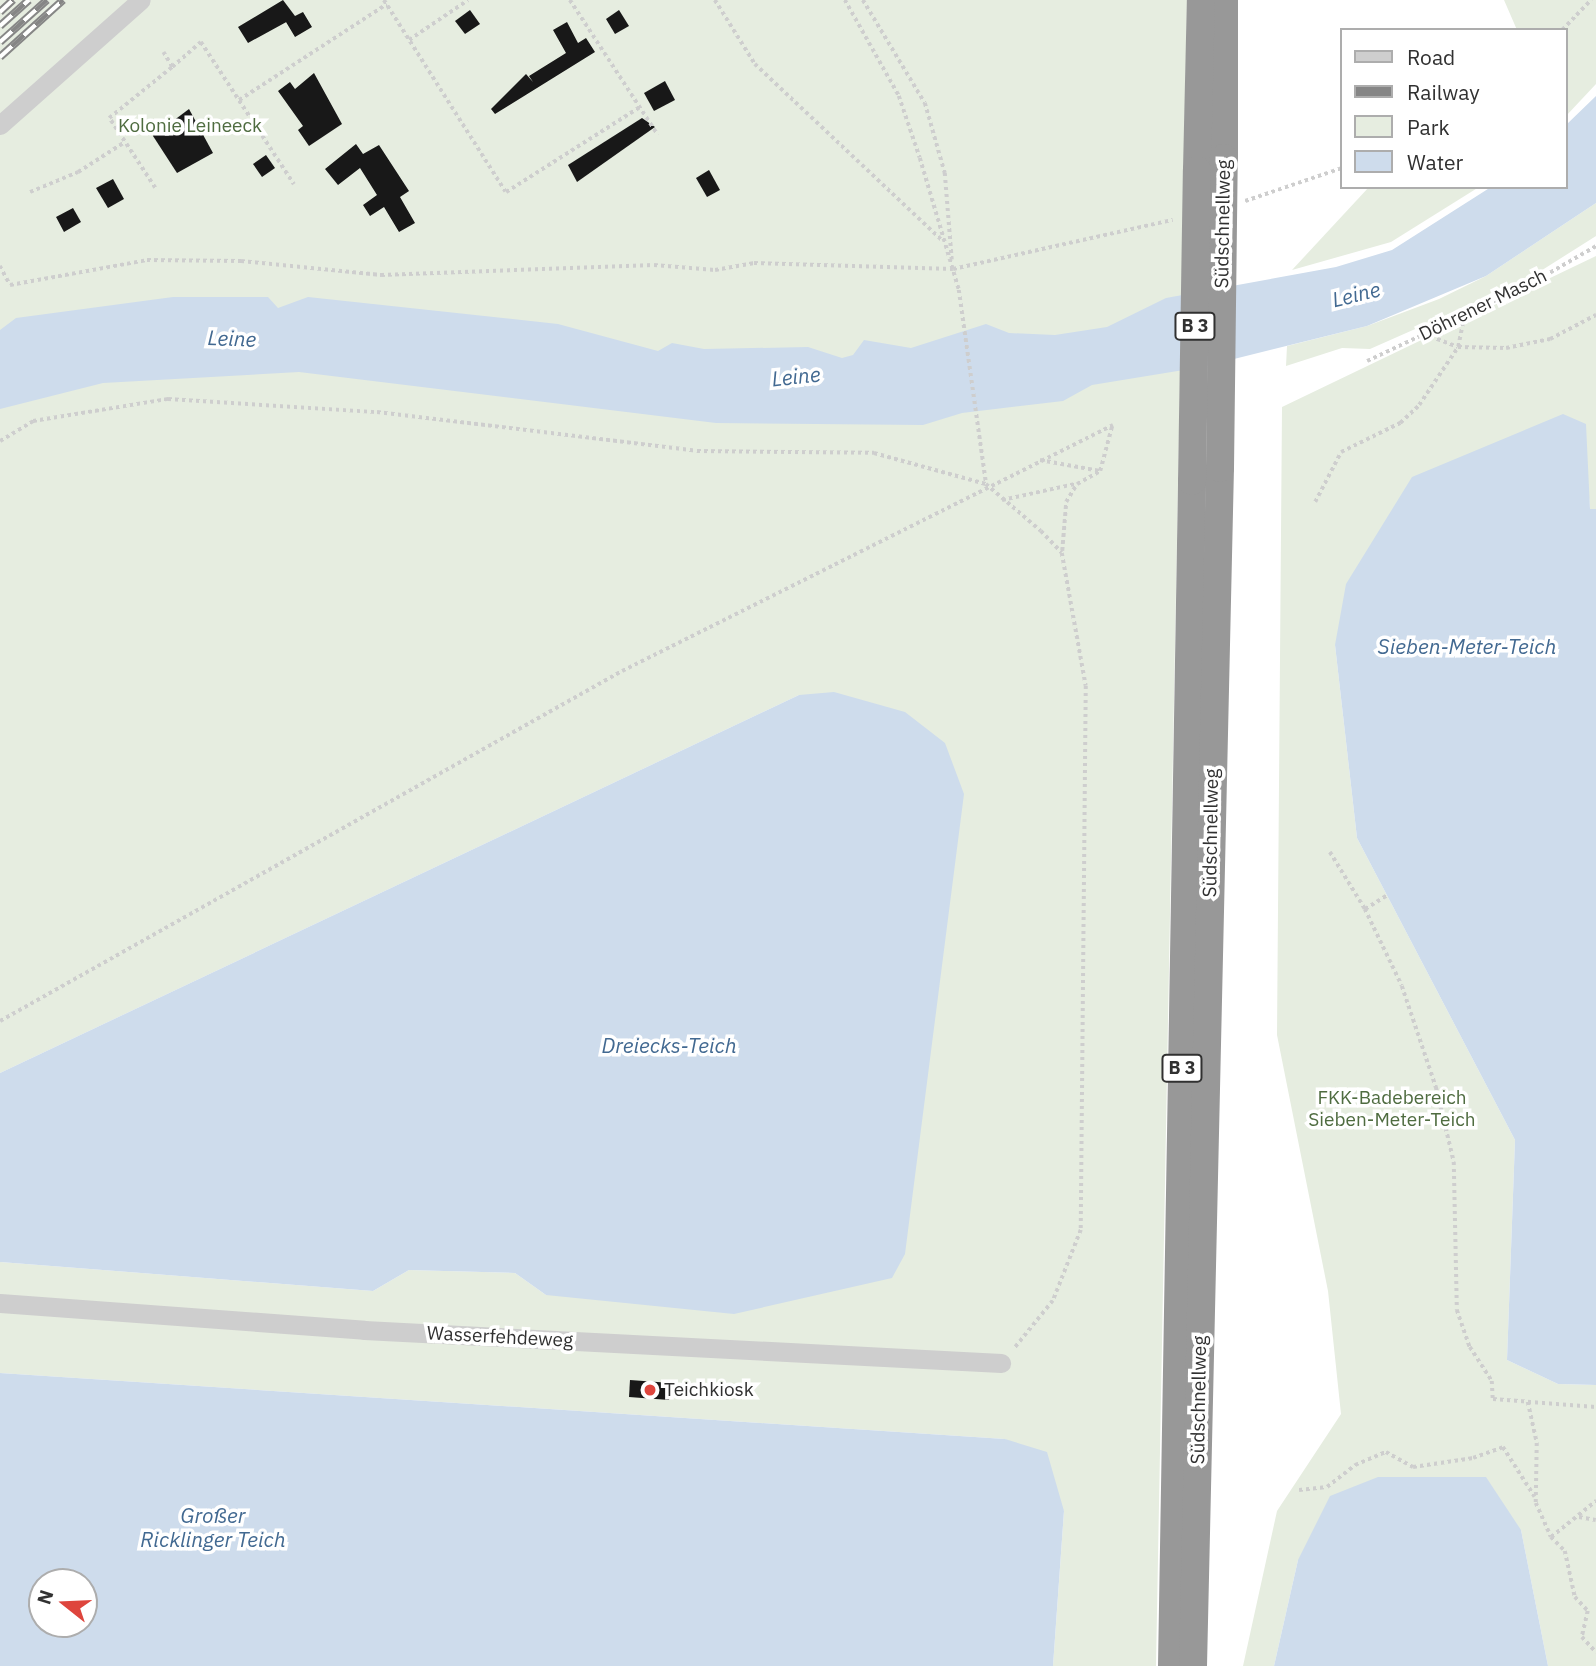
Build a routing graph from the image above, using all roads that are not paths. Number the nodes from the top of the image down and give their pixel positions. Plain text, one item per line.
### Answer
1 (141, 0) edge
2 (1200, 0) edge
3 (1224, 0) edge
4 (0, 125) edge
5 (0, 1303) edge
6 (1001, 1363) road end
7 (1182, 1661) edge

1 - 4 lane
2 - 7 highway, Südschnellweg / B 3, bridge
3 - 7 highway, Südschnellweg / B 3, bridge
5 - 6 lane, Wasserfehdeweg

